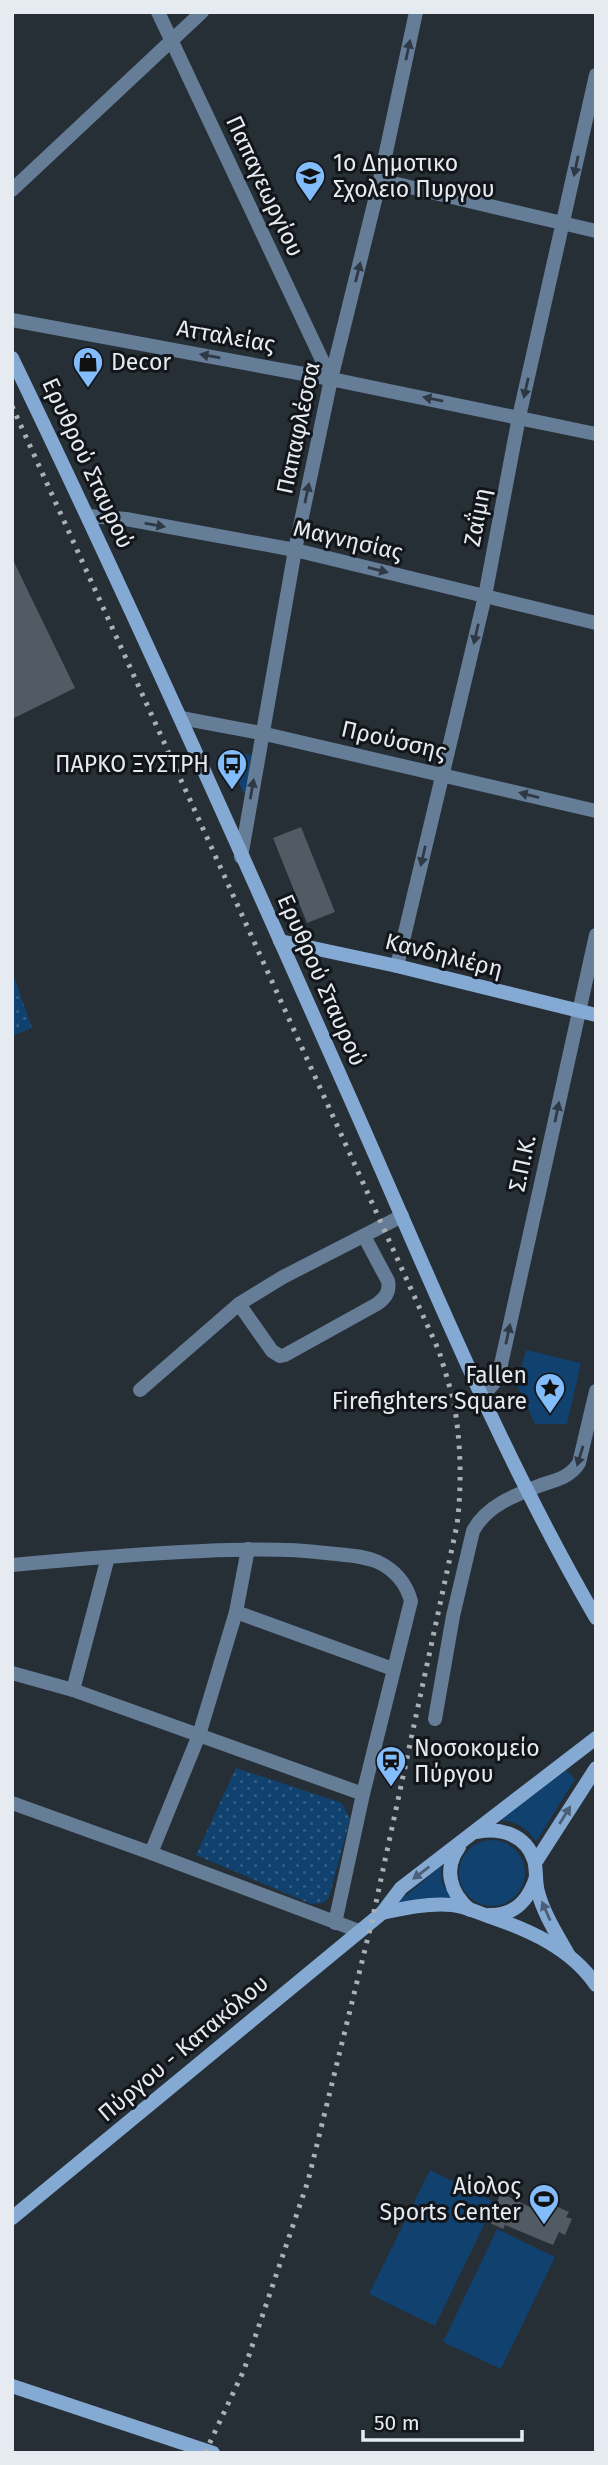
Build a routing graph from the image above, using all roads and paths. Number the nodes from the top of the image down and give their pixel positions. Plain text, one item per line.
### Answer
1 (158, 12) edge
2 (202, 12) edge
3 (416, 12) edge
4 (172, 41) junction
5 (596, 75) edge
6 (380, 180) junction
7 (12, 190) edge
8 (564, 224) junction
9 (596, 231) edge
10 (12, 320) edge
11 (12, 358) edge
12 (331, 379) junction
13 (519, 417) junction
14 (596, 434) edge
15 (88, 516) junction
16 (295, 550) junction
17 (485, 596) junction
18 (596, 623) edge
19 (181, 718) junction
20 (261, 733) junction
21 (442, 774) junction
22 (596, 811) edge
23 (240, 857) junction
24 (596, 935) edge
25 (280, 941) junction
26 (397, 966) junction
27 (579, 1012) junction
28 (596, 1015) edge
29 (402, 1216) junction
30 (364, 1236) junction
31 (239, 1304) junction
32 (140, 1390) dead end
33 (596, 1391) edge
34 (482, 1396) junction
35 (528, 1490) junction
36 (248, 1549) junction
37 (108, 1557) junction
38 (13, 1567) edge
39 (568, 1570) junction
40 (596, 1597) edge
41 (236, 1612) junction
42 (596, 1618) edge
43 (393, 1669) junction
44 (12, 1674) edge
45 (72, 1690) junction
46 (435, 1719) dead end
47 (200, 1735) junction
48 (596, 1738) edge
49 (596, 1768) edge
50 (363, 1794) junction
51 (12, 1803) edge
52 (466, 1839) junction
53 (151, 1853) junction
54 (535, 1870) junction
55 (477, 1912) junction
56 (382, 1913) junction
57 (335, 1923) junction
58 (359, 1931) junction
59 (569, 1956) junction
60 (596, 1985) edge
61 (12, 2218) edge
62 (12, 2386) edge
63 (213, 2453) edge

1 - 4 street, Παπαγεωργίου
2 - 4 street
6 -> 3 street, Παπαφλέσσα
4 - 7 street
4 - 12 street, Παπαγεωργίου
5 -> 8 street, Ζαΐμη
6 - 8 street
12 -> 6 street, Παπαφλέσσα
8 - 9 street
8 -> 13 street, Ζαΐμη
12 -> 10 street, Ατταλείας
11 - 15 main road, Ερυθρού Σταυρού
13 -> 12 street, Ατταλείας
16 -> 12 street, Παπαφλέσσα
13 - 14 street, Ατταλείας
13 - 17 street, Ζαΐμη
15 -> 16 street, Μαγνησίας
15 - 19 main road, Ερυθρού Σταυρού
16 -> 17 street, Μαγνησίας
16 - 20 street, Παπαφλέσσα
17 - 18 street, Μαγνησίας
17 -> 21 street, Ζαΐμη
19 - 20 street, Προύσσης
19 - 23 main road, Ερυθρού Σταυρού
20 - 21 street, Προύσσης
23 -> 20 street, Παπαφλέσσα
22 -> 21 street, Προύσσης
21 -> 26 street, Ζαΐμη
23 - 25 main road, Ερυθρού Σταυρού
24 - 27 street, Σ.Π.Κ.
25 - 26 main road, Κανδηλιέρη
25 - 29 main road, Ερυθρού Σταυρού
26 - 27 main road, Κανδηλιέρη
27 - 28 main road, Κανδηλιέρη
34 -> 27 street, Σ.Π.Κ.
29 - 30 street
29 - 34 main road, Ερυθρού Σταυρού
30 - 31 street
30 - 31 street
31 - 32 street
33 -> 35 street
34 - 35 main road, Ερυθρού Σταυρού
35 - 39 main road, Ερυθρού Σταυρού
35 - 46 street
36 - 37 street
36 - 41 street
36 - 43 street
37 - 38 street
37 - 45 street
39 - 40 main road
39 - 42 main road, Ερυθρού Σταυρού
41 - 43 street
41 - 47 street
43 - 50 street
44 - 45 street
45 - 47 street
47 - 50 street
47 - 53 street
48 - 52 main road, Πύργου - Κατακόλου
54 -> 49 main road, Πύργου - Κατακόλου
50 - 57 street
51 - 53 street
52 - 54 main road, Πύργου - Κατακόλου
52 - 55 main road, Πύργου - Κατακόλου
52 -> 56 main road, Πύργου - Κατακόλου
53 - 57 street
54 - 55 main road, Πύργου - Κατακόλου
59 -> 54 main road
55 - 56 main road, Πύργου - Κατακόλου
55 - 59 main road
56 - 58 main road, Πύργου - Κατακόλου
57 - 58 street
58 - 61 main road, Πύργου - Κατακόλου
59 - 60 main road
62 - 63 main road

